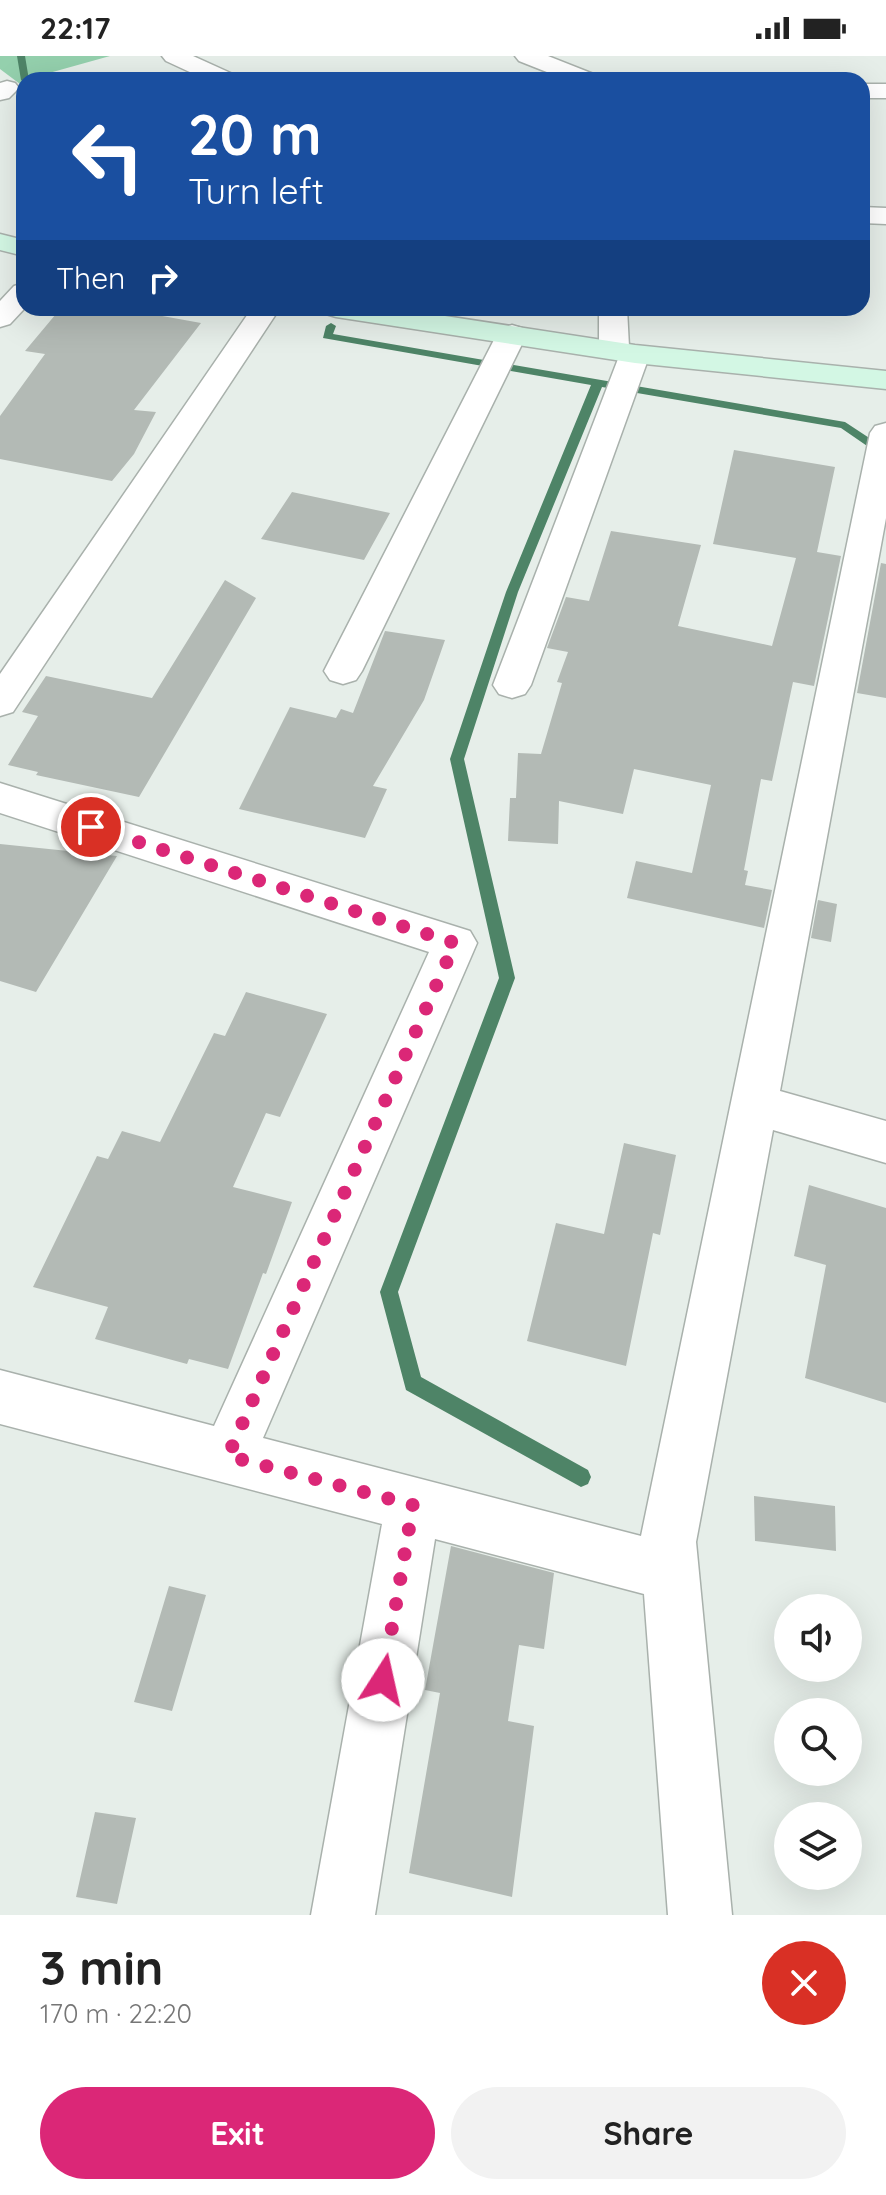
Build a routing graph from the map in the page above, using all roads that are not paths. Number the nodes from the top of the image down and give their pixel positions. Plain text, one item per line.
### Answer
1 (174, 56) edge
2 (527, 56) edge
3 (209, 72) edge
4 (568, 72) edge
5 (16, 301) edge
6 (261, 316) edge
7 (390, 316) edge
8 (615, 316) edge
9 (0, 318) edge
10 (512, 334) junction
11 (624, 352) junction
12 (886, 380) edge
13 (886, 433) edge
14 (343, 671) dead end
15 (512, 685) dead end
16 (0, 703) edge
17 (0, 798) edge
18 (755, 1104) junction
19 (886, 1142) edge
20 (0, 1397) edge
21 (228, 1456) junction
22 (413, 1505) junction
23 (670, 1572) junction
24 (343, 1915) edge
25 (700, 1915) edge

1 - 3 street
2 - 4 street
5 - 9 street
6 - 16 street
7 - 10 main road
8 - 11 street
10 - 11 main road
10 - 14 street
11 - 12 main road
11 - 15 street
13 - 18 street
17 - 21 street
18 - 19 street
18 - 23 street
20 - 21 street
21 - 22 street
22 - 23 street
22 - 24 street
23 - 25 street

